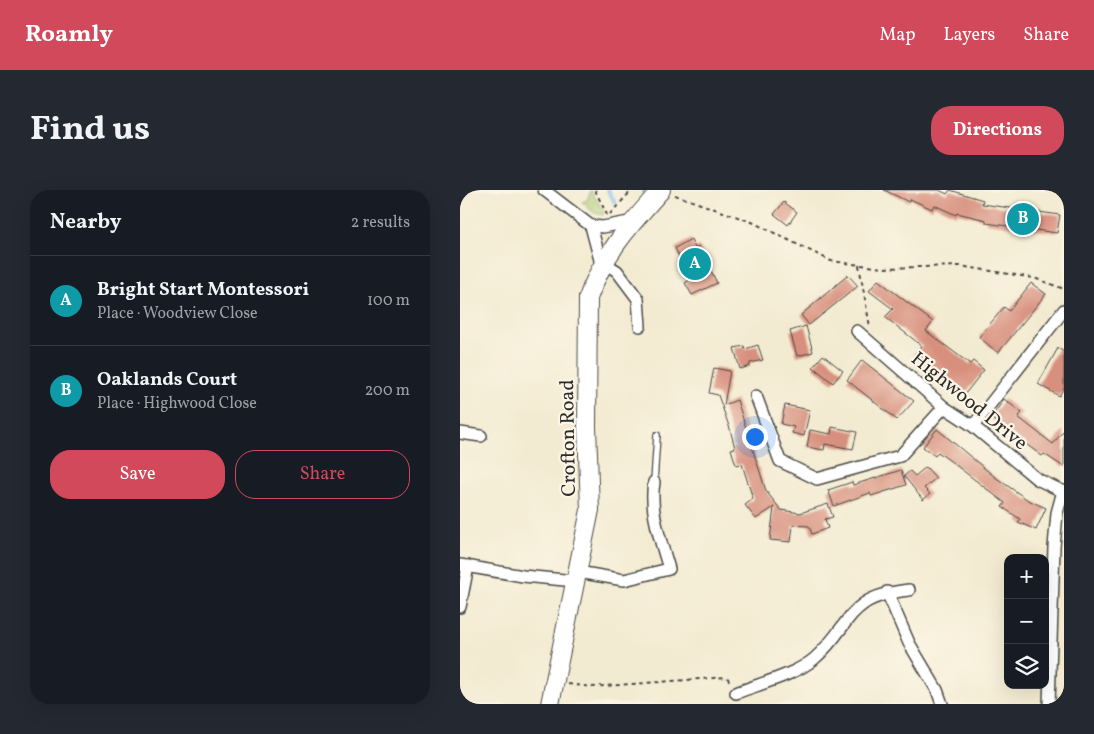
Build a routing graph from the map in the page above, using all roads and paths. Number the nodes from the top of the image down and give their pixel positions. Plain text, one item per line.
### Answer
1 (544, 190) edge
2 (595, 190) edge
3 (632, 190) edge
4 (666, 192) edge
5 (634, 221) junction
6 (591, 226) junction
7 (604, 262) junction
8 (859, 265) junction
9 (1064, 289) edge
10 (1064, 310) edge
11 (640, 326) dead end
12 (857, 332) dead end
13 (874, 347) junction
14 (756, 396) dead end
15 (944, 408) junction
16 (973, 426) junction
17 (460, 433) edge
18 (657, 435) dead end
19 (481, 436) dead end
20 (654, 482) joint
21 (1063, 492) edge
22 (464, 565) edge
23 (577, 577) junction
24 (909, 590) dead end
25 (887, 592) junction
26 (460, 607) edge
27 (554, 682) junction
28 (736, 693) joint
29 (550, 704) edge
30 (942, 704) edge
31 (1049, 704) edge

1 - 6 street
2 - 3 path
4 - 5 main road, Crofton Road
4 - 8 path
5 - 6 street
5 - 7 main road, Crofton Road
6 - 7 street
7 - 11 street
7 - 23 main road, Crofton Road
8 - 9 path
8 - 13 path
10 - 16 street
12 - 13 street, Highwood Drive
13 - 15 street, Highwood Drive
14 - 15 street
15 - 16 street, Highwood Drive
16 - 21 street, Highwood Drive
17 - 19 street
18 - 20 lane
20 - 23 street
21 - 31 street
22 - 23 street
22 - 26 street
23 - 27 main road, Crofton Road
24 - 25 street
25 - 28 street
25 - 30 street
27 - 28 path
27 - 29 main road, Crofton Road

